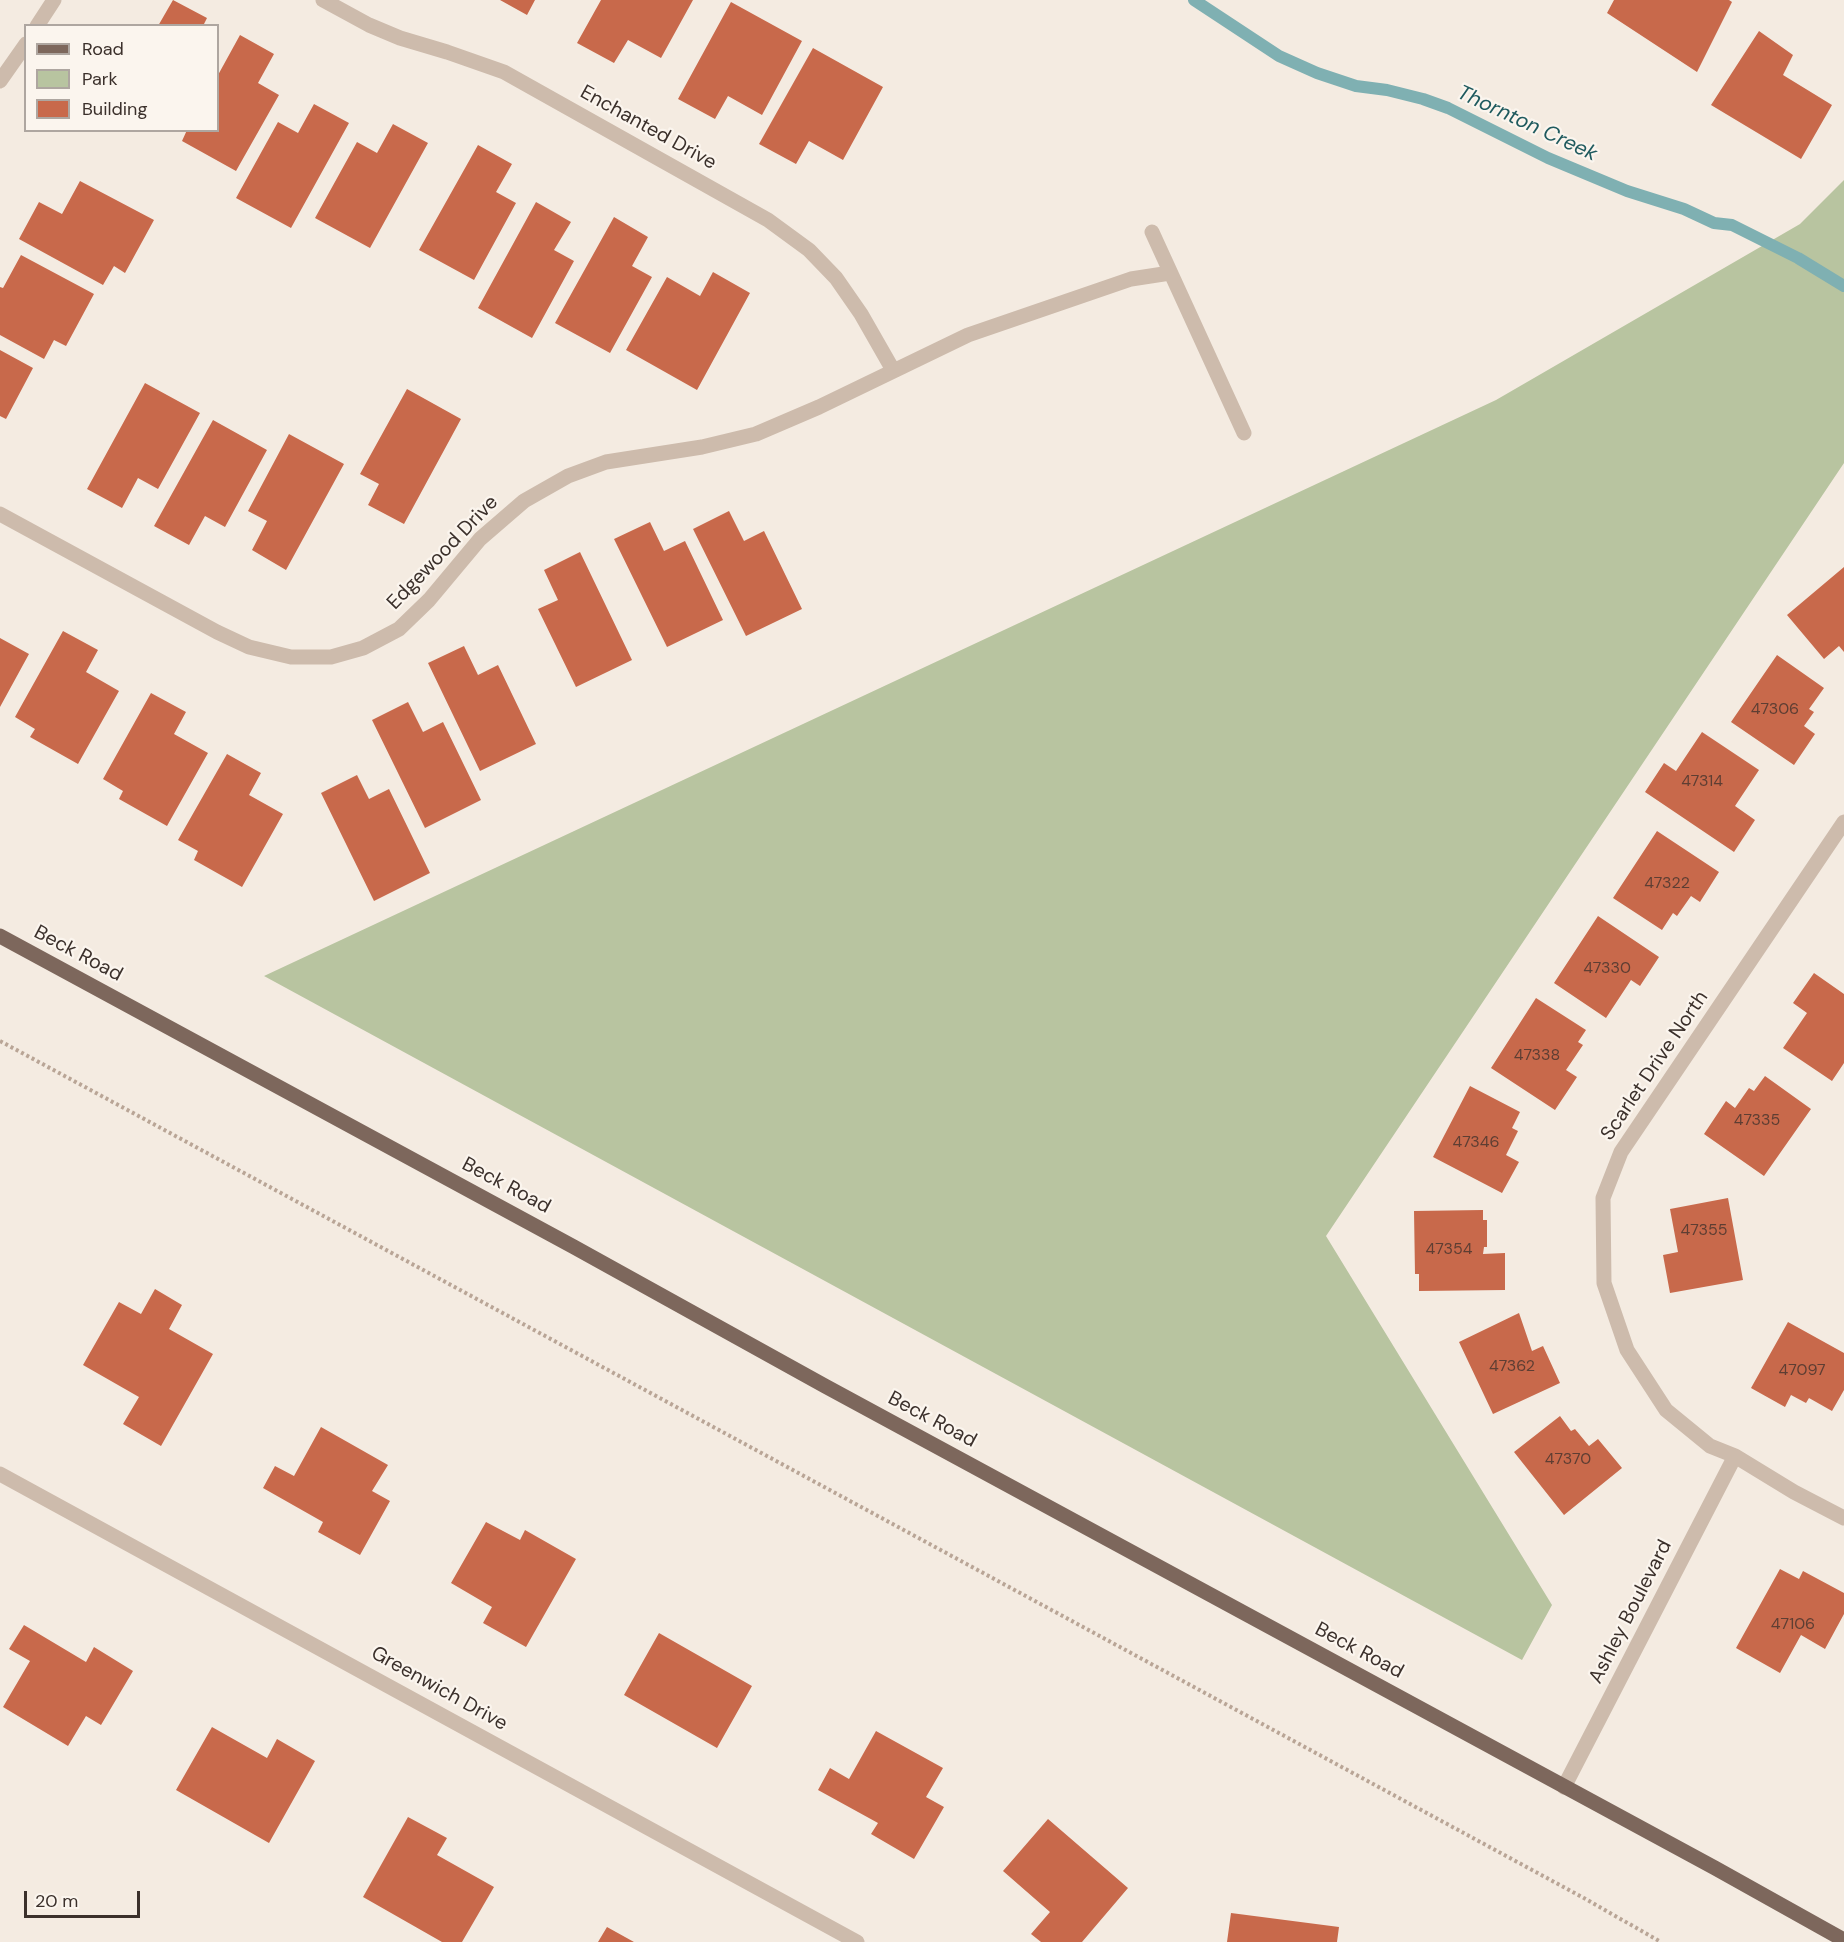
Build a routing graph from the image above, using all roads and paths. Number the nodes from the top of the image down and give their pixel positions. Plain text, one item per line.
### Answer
1 (54, 0) edge
2 (323, 0) edge
3 (38, 24) edge
4 (24, 47) edge
5 (0, 81) edge
6 (1152, 232) dead end
7 (1170, 273) junction
8 (893, 370) junction
9 (1244, 433) dead end
10 (0, 514) edge
11 (1844, 822) edge
12 (0, 936) edge
13 (0, 1041) edge
14 (1735, 1456) junction
15 (0, 1474) edge
16 (1844, 1518) edge
17 (1564, 1787) junction
18 (1844, 1940) edge
19 (857, 1942) edge
20 (1661, 1942) edge

1 - 3 street
2 - 8 street, Enchanted Drive
4 - 5 street
6 - 7 street
7 - 8 street, Edgewood Drive
7 - 9 street
8 - 10 street, Edgewood Drive
11 - 14 street, Scarlet Drive North
12 - 17 main road, Beck Road
13 - 20 path
14 - 16 street, Scarlet Drive North
14 - 17 street, Ashley Boulevard
15 - 19 street, Greenwich Drive
17 - 18 main road, Beck Road

